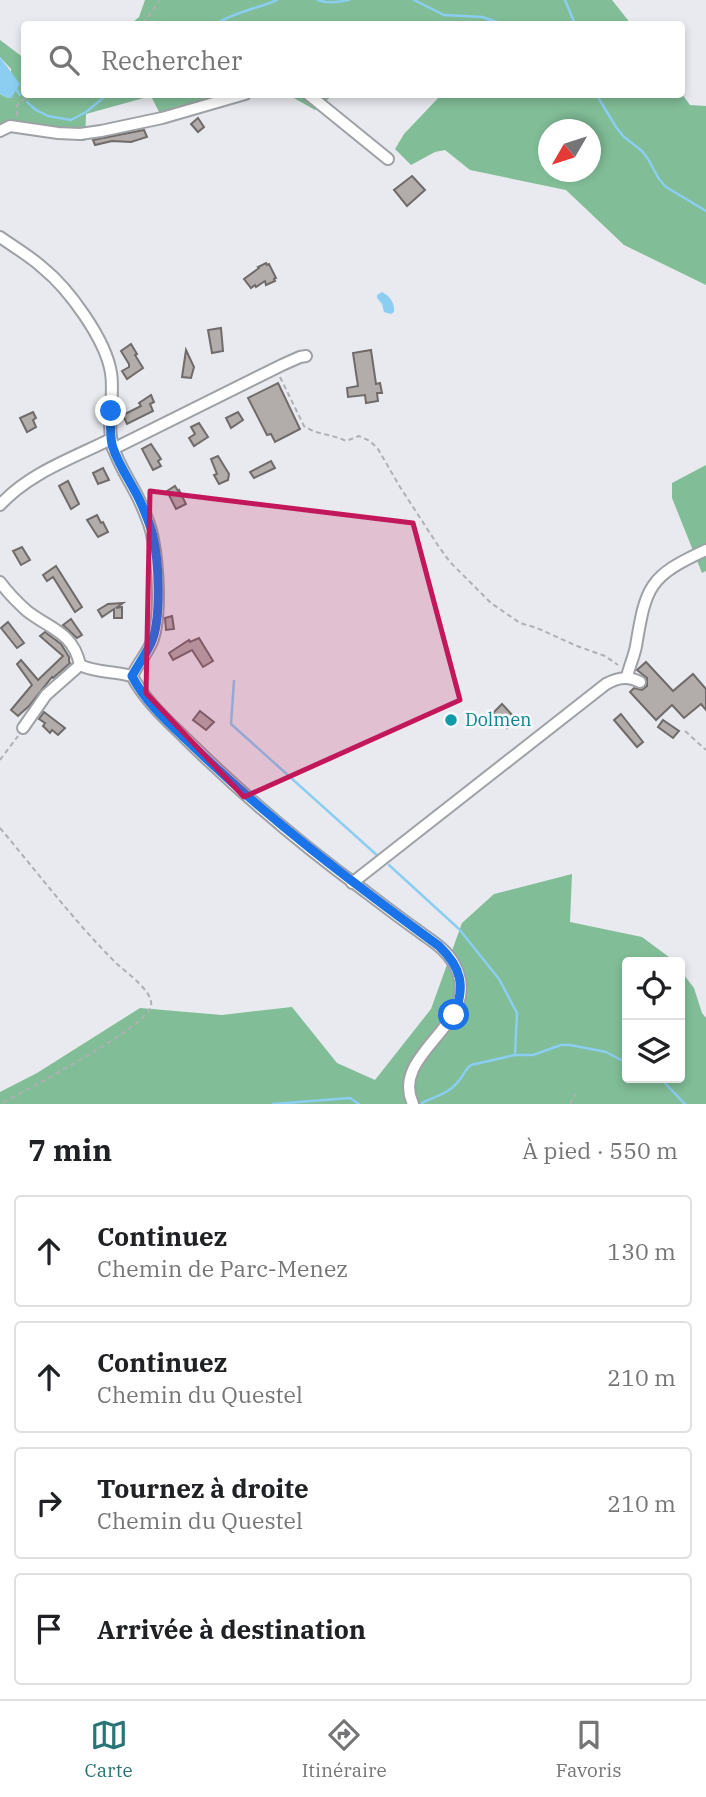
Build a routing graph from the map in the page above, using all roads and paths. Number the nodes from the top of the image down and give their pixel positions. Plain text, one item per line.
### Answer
1 (160, 0) edge
2 (145, 21) edge
3 (25, 98) edge
4 (231, 98) edge
5 (313, 98) edge
6 (17, 127) junction
7 (0, 131) edge
8 (388, 159) dead end
9 (0, 237) edge
10 (306, 356) dead end
11 (281, 377) dead end
12 (112, 444) junction
13 (0, 505) edge
14 (706, 550) edge
15 (0, 582) edge
16 (80, 665) junction
17 (627, 675) junction
18 (132, 676) junction
19 (640, 682) dead end
20 (23, 728) dead end
21 (685, 730) dead end
22 (12, 746) dead end
23 (706, 750) edge
24 (0, 760) edge
25 (0, 828) edge
26 (352, 883) junction
27 (576, 1094) dead end
28 (0, 1104) edge
29 (413, 1104) edge
30 (570, 1104) edge

1 - 2 path
3 - 6 path
4 - 6 street
5 - 8 street
6 - 7 street
9 - 12 street
10 - 12 street
11 - 17 path
12 - 13 street
12 - 18 street
14 - 17 street
15 - 16 street
16 - 18 street
16 - 20 street
17 - 19 street
17 - 26 street
18 - 26 street
21 - 23 path
22 - 24 path
25 - 28 path
26 - 29 street
27 - 30 path

